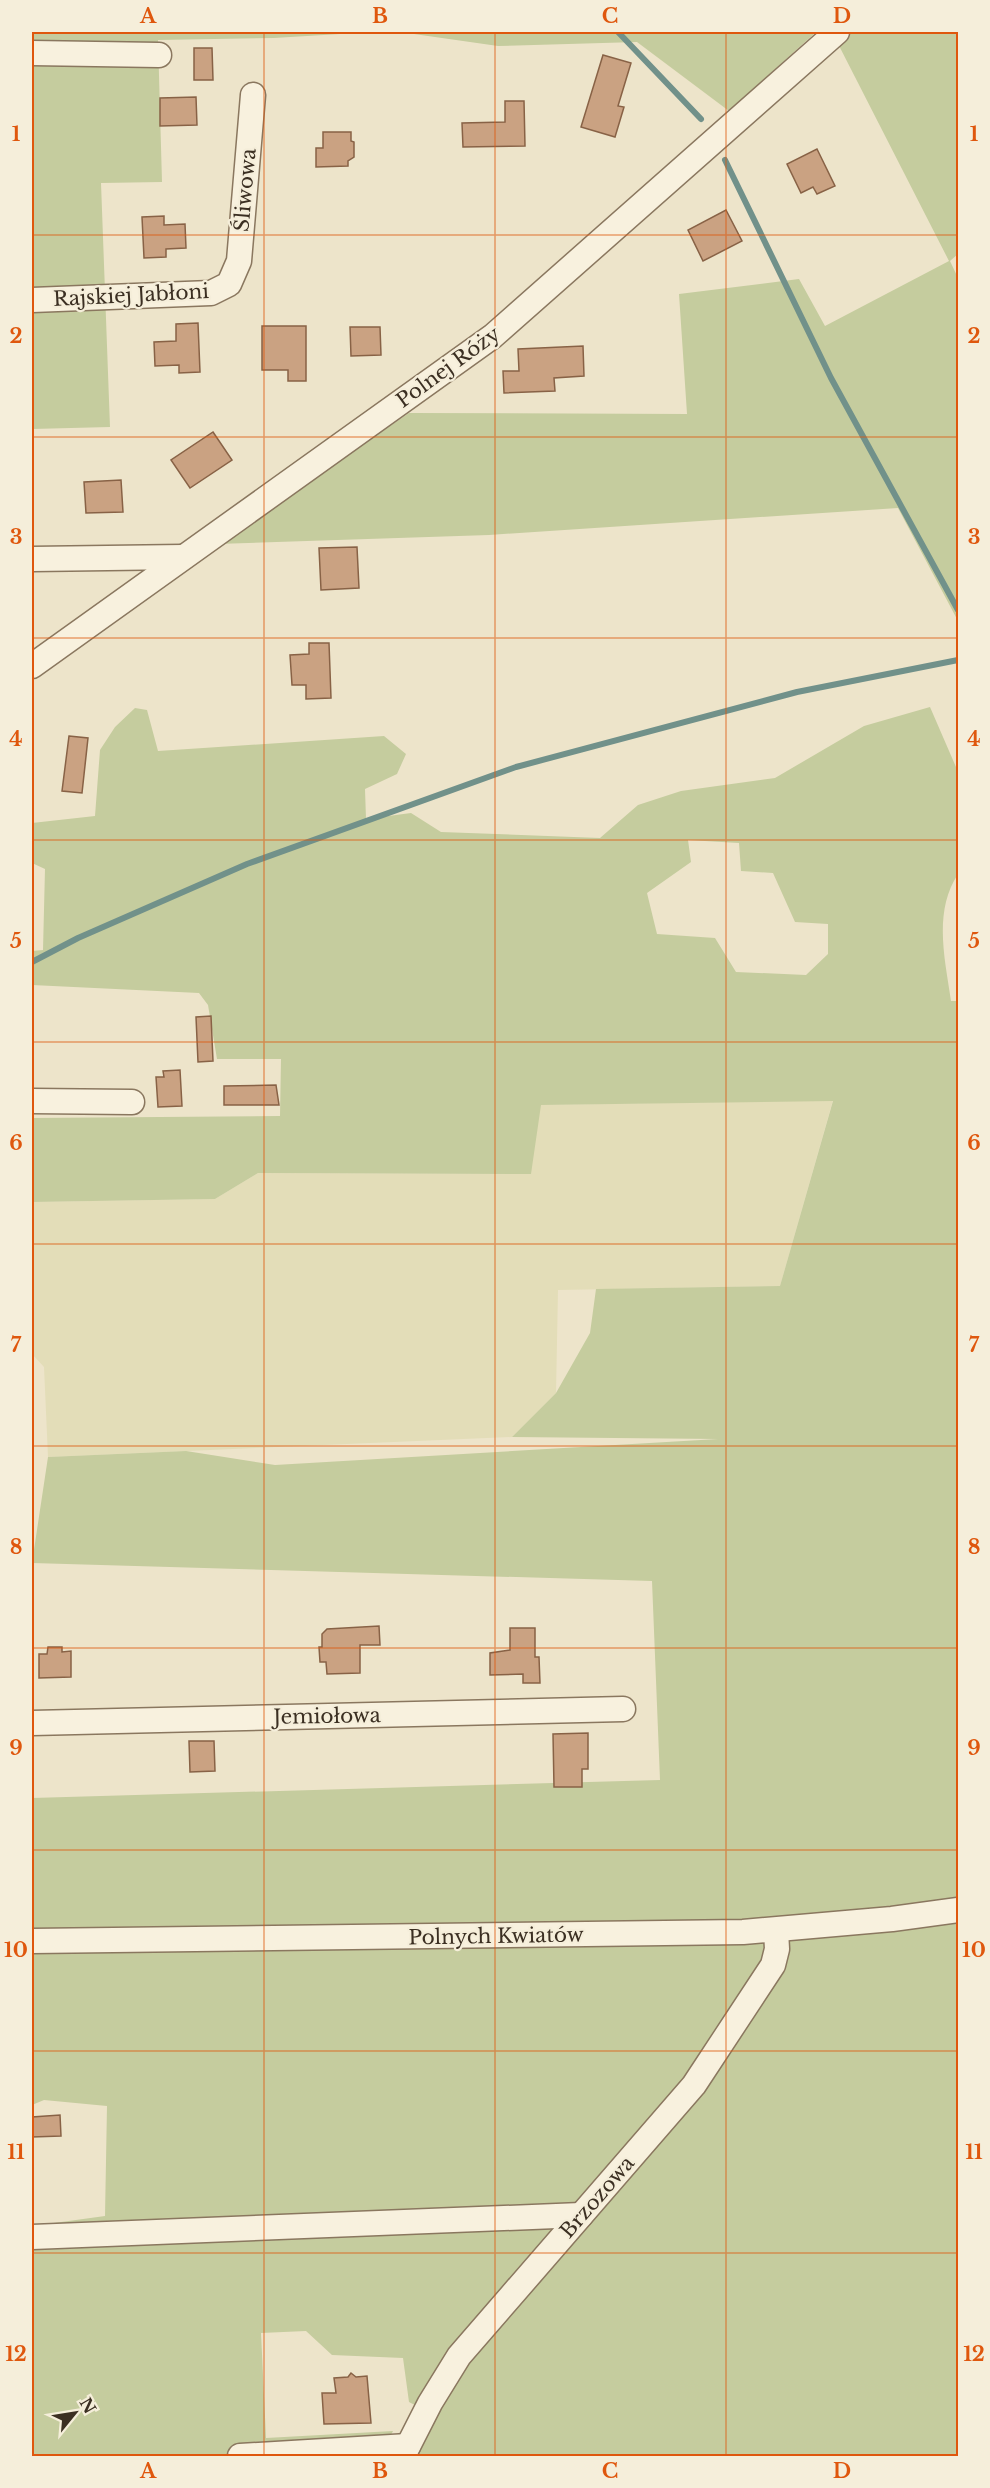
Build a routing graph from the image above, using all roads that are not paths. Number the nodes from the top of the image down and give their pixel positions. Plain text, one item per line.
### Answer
1 (837, 32) edge
2 (32, 53) edge
3 (159, 55) dead end
4 (253, 95) dead end
5 (229, 284) joint
6 (32, 300) edge
7 (183, 557) junction
8 (32, 559) edge
9 (32, 666) edge
10 (32, 1101) edge
11 (132, 1102) dead end
12 (623, 1709) dead end
13 (32, 1723) edge
14 (958, 1910) edge
15 (776, 1931) junction
16 (32, 1941) edge
17 (581, 2215) junction
18 (32, 2237) edge
19 (405, 2451) edge
20 (240, 2457) edge

1 - 7 street, Polnej Róży
2 - 3 street
4 - 5 street, Śliwowa
5 - 6 street, Rajskiej Jabłoni
7 - 8 street
7 - 9 street, Polnej Róży
10 - 11 street
12 - 13 street, Jemiołowa
14 - 15 street, Polnych Kwiatów
15 - 16 street, Polnych Kwiatów
15 - 17 street, Brzozowa
17 - 18 street
17 - 19 street, Brzozowa
19 - 20 street

